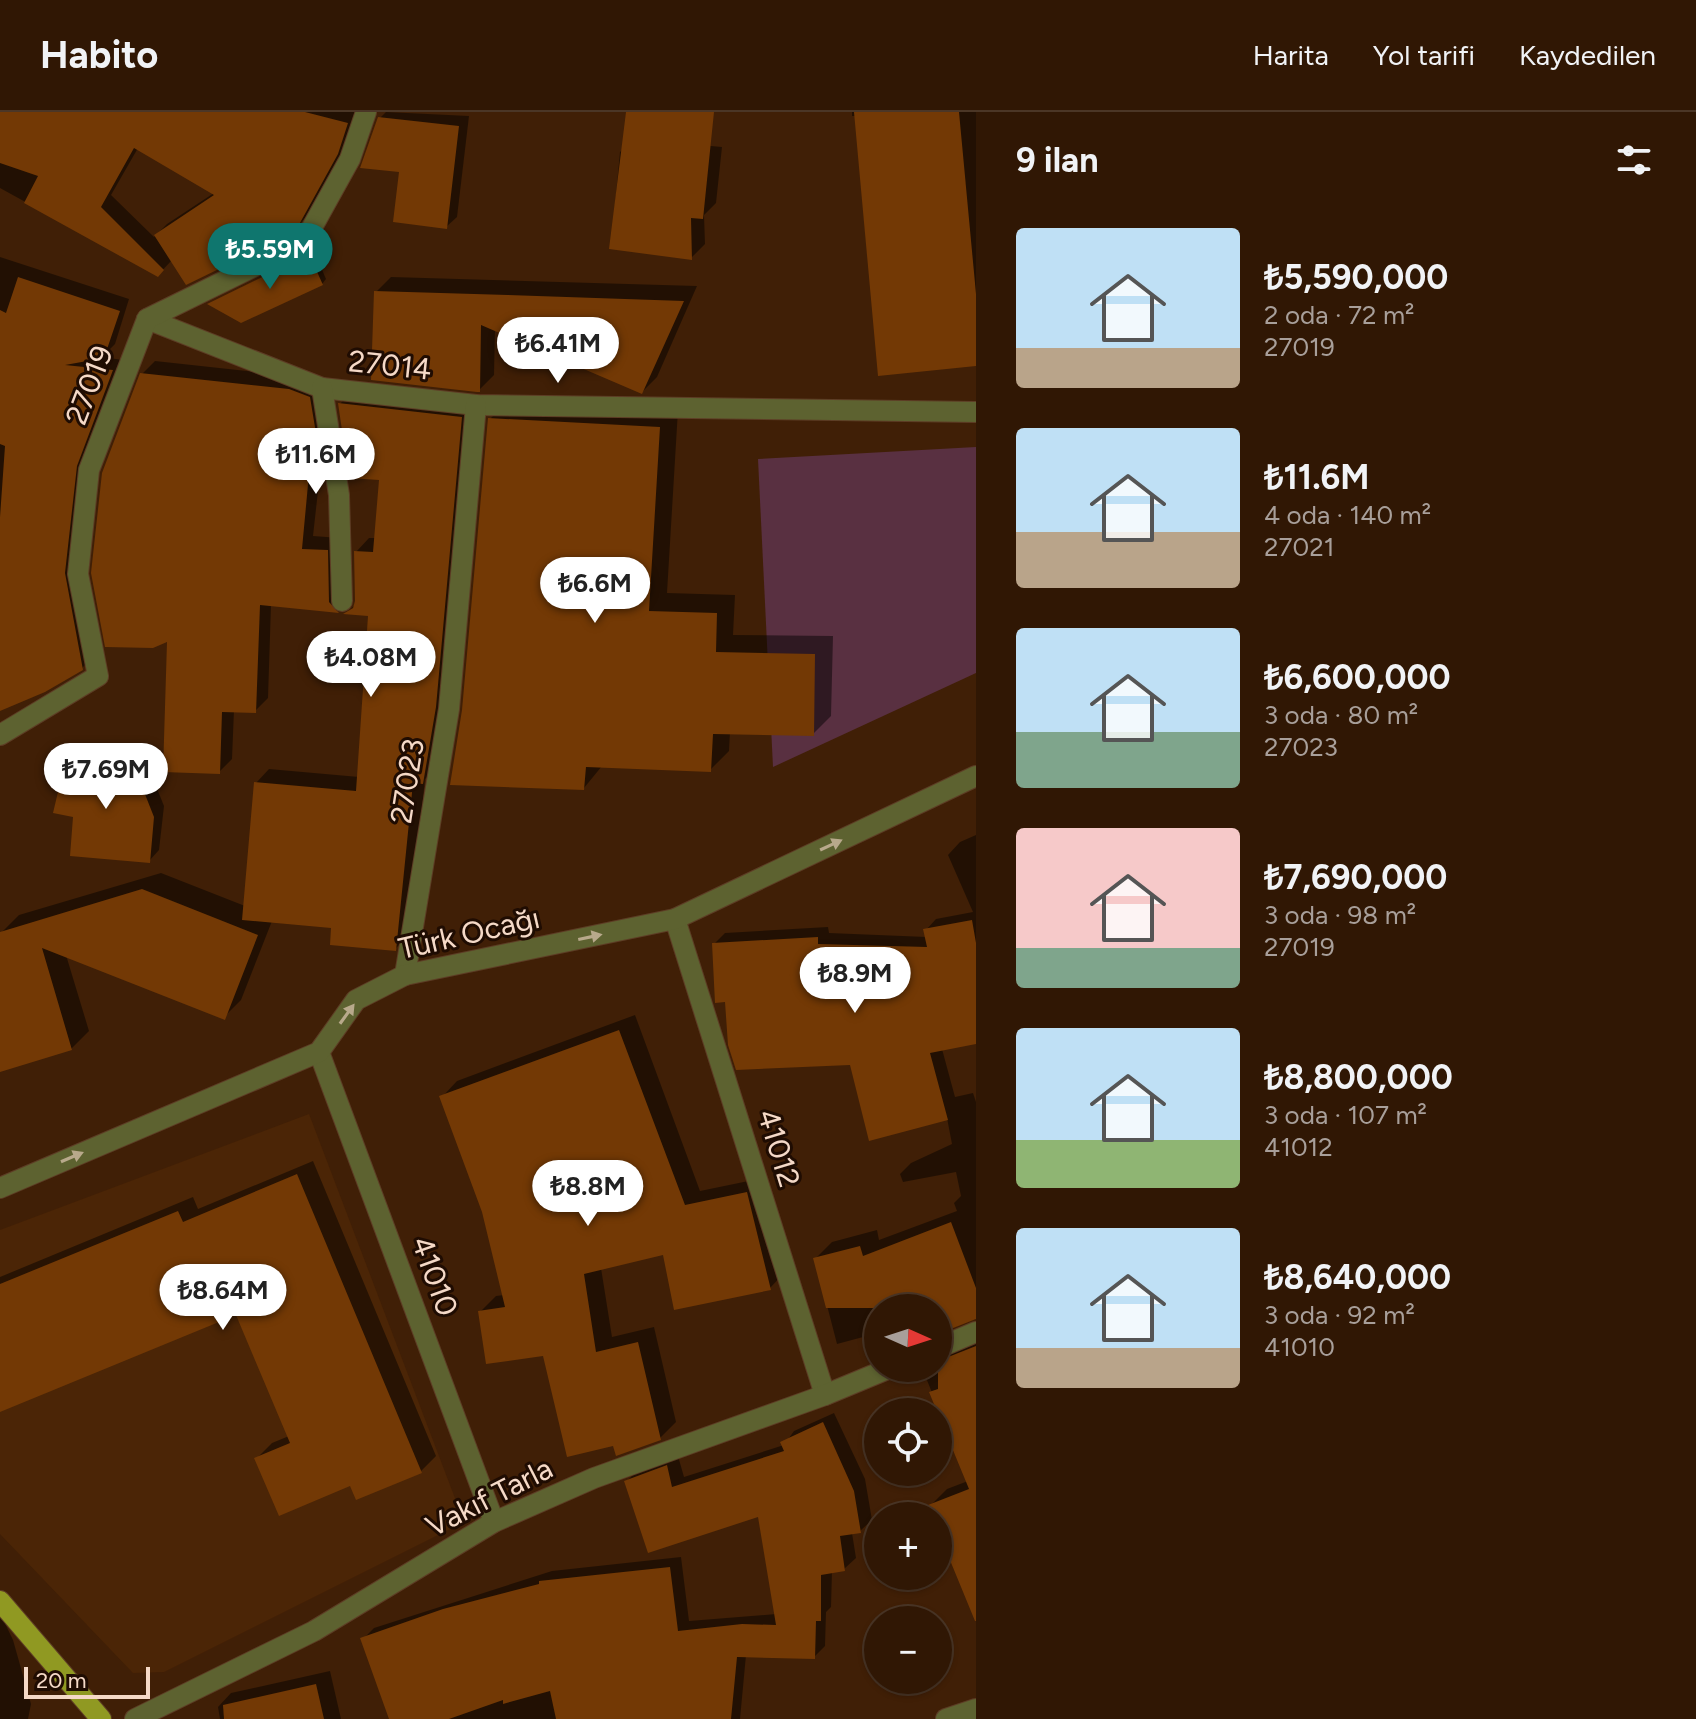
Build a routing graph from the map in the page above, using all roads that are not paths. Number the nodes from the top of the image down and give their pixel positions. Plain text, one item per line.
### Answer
1 (366, 112) edge
2 (147, 319) junction
3 (322, 388) junction
4 (476, 405) junction
5 (976, 412) edge
6 (342, 601) dead end
7 (0, 735) edge
8 (976, 776) edge
9 (675, 919) junction
10 (405, 975) junction
11 (319, 1052) junction
12 (0, 1188) edge
13 (976, 1332) edge
14 (952, 1342) edge
15 (864, 1379) edge
16 (825, 1395) junction
17 (494, 1522) junction
18 (0, 1601) edge
19 (976, 1709) edge
20 (101, 1719) edge
21 (135, 1719) edge
22 (946, 1719) edge

1 - 2 street, 27019
2 - 3 street, 27014
2 - 7 street, 27019
3 - 4 street, 27014
3 - 6 street
4 - 5 street, 27014
4 - 10 street, 27023
9 -> 8 street, Türk Ocağı
10 -> 9 street, Türk Ocağı
9 - 16 street, 41012
11 -> 10 street, Türk Ocağı
12 -> 11 street
11 - 17 street, 41010
13 - 14 street
15 - 16 street, Vakıf Tarla
16 - 17 street, Vakıf Tarla
17 - 21 street, Vakıf Tarla
18 - 20 main road
19 - 22 street

